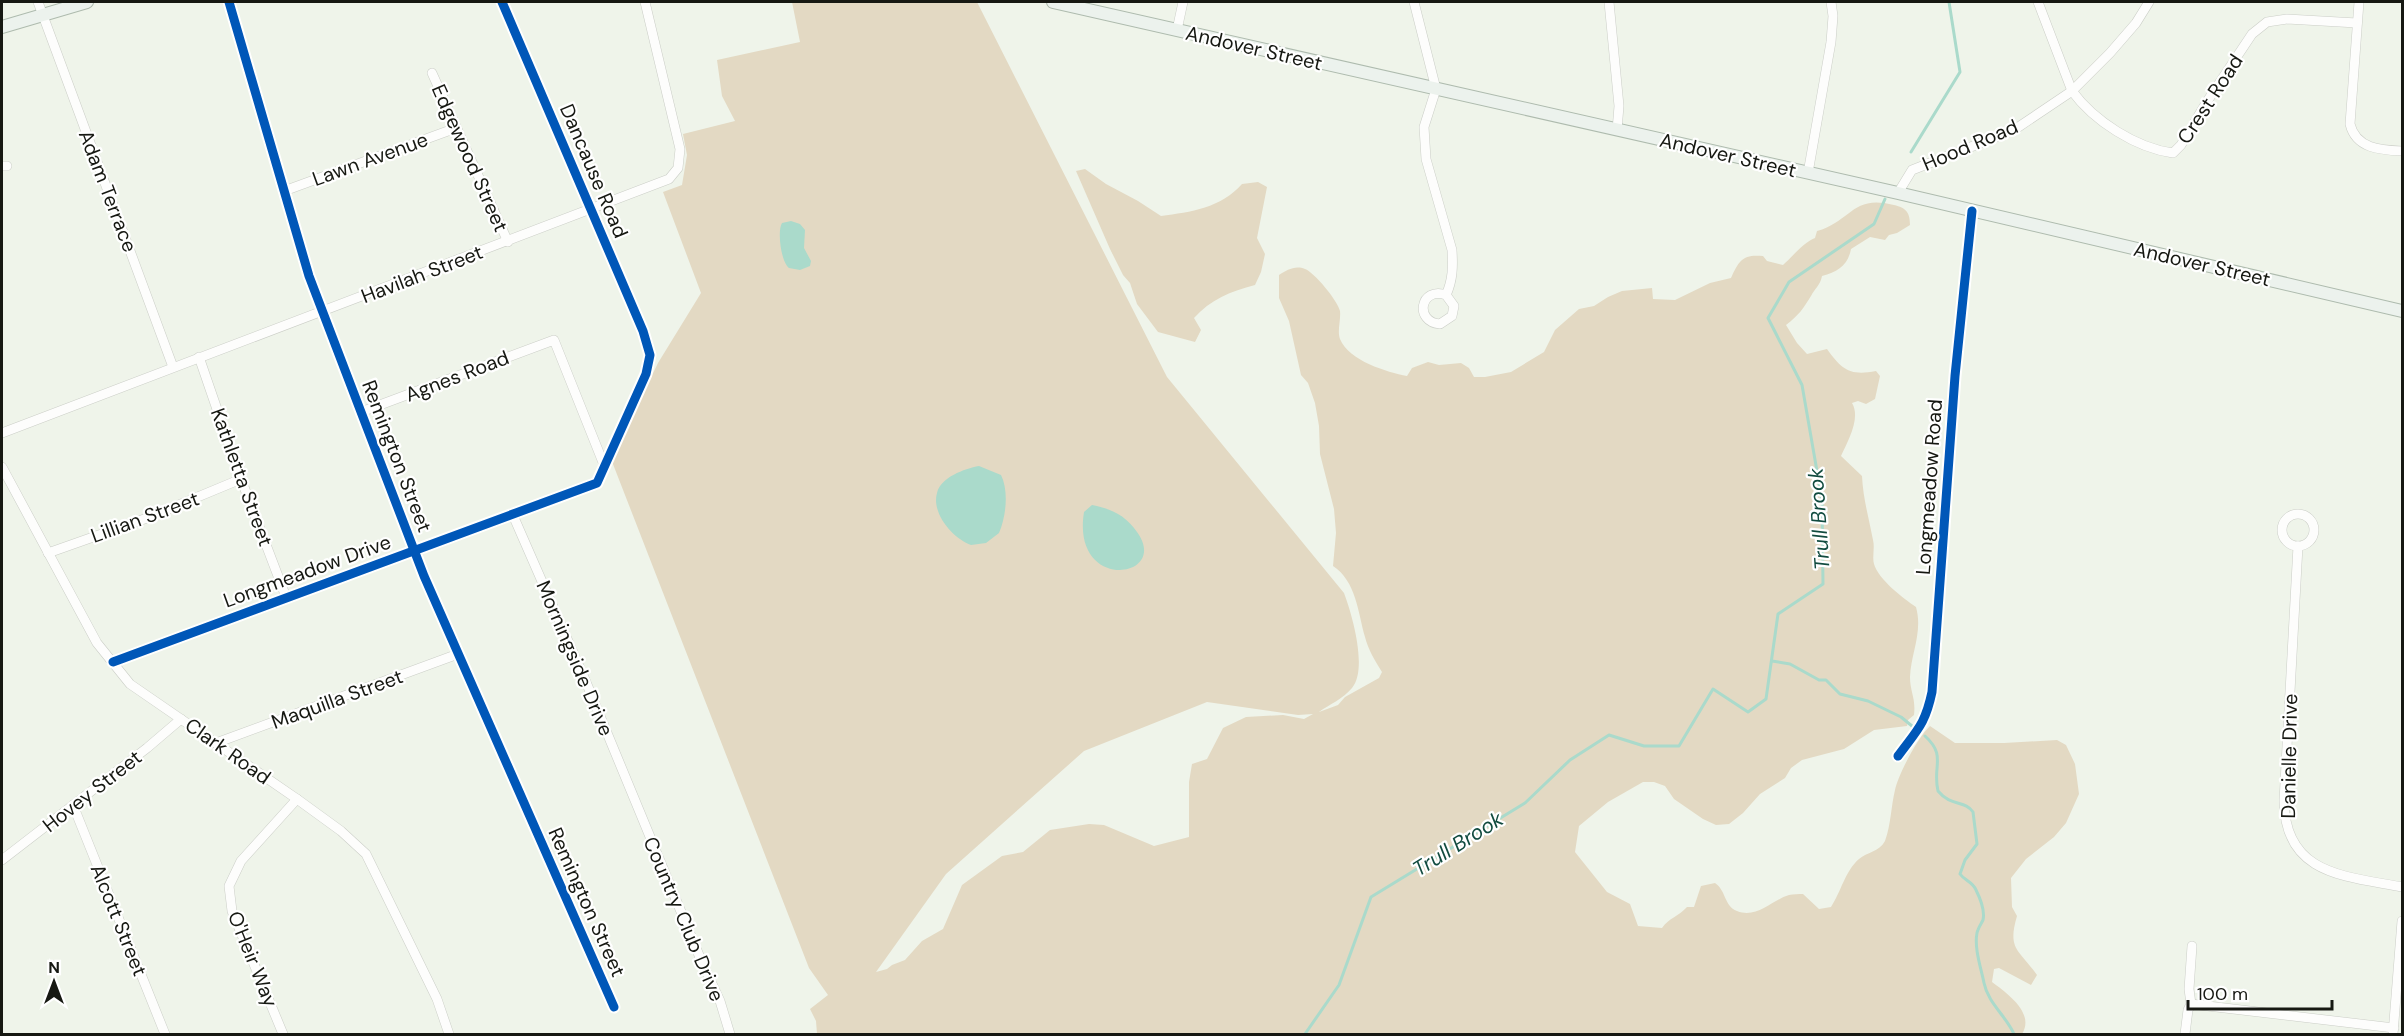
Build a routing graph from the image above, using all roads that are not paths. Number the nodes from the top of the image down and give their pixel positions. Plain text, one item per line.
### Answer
1 (38, 2) edge
2 (87, 2) edge
3 (229, 2) edge
4 (502, 2) edge
5 (645, 2) edge
6 (1053, 2) edge
7 (1183, 2) edge
8 (1414, 2) edge
9 (1609, 2) edge
10 (1831, 2) edge
11 (2038, 2) edge
12 (2150, 2) edge
13 (2359, 2) edge
14 (42, 15) junction
15 (2358, 23) junction
16 (2, 27) edge
17 (1177, 30) junction
18 (432, 73) dead end
19 (1436, 89) junction
20 (2072, 91) junction
21 (456, 128) junction
22 (1617, 130) junction
23 (2403, 151) edge
24 (1808, 173) junction
25 (284, 191) junction
26 (1898, 193) junction
27 (590, 208) junction
28 (1972, 211) junction
29 (508, 242) junction
30 (1446, 295) dead end
31 (2403, 310) edge
32 (322, 311) junction
33 (650, 355) joint
34 (199, 357) junction
35 (173, 367) junction
36 (361, 412) junction
37 (2, 434) edge
38 (604, 465) junction
39 (2, 466) edge
40 (241, 479) junction
41 (512, 513) junction
42 (2298, 546) dead end
43 (414, 550) junction
44 (48, 553) junction
45 (286, 597) junction
46 (458, 654) junction
47 (113, 662) junction
48 (181, 719) junction
49 (216, 743) junction
50 (1898, 756) dead end
51 (297, 799) junction
52 (635, 804) joint
53 (73, 806) junction
54 (2, 860) edge
55 (2403, 886) edge
56 (2403, 921) edge
57 (2192, 946) dead end
58 (2191, 1004) junction
59 (614, 1007) dead end
60 (2393, 1031) edge
61 (165, 1035) edge
62 (282, 1035) edge
63 (449, 1035) edge
64 (730, 1035) edge
65 (2185, 1035) edge

1 - 14 street, Adam Terrace
2 - 14 main road
3 - 25 street, Remington Street
4 - 27 street, Dancause Road
5 - 27 street, Havilah Street
6 - 17 main road, Andover Street
7 - 17 street
8 - 19 street
9 - 22 street
10 - 24 street
11 - 20 street
12 - 20 street, Hood Road
13 - 15 street
14 - 16 main road
14 - 35 street, Adam Terrace
15 - 20 street, Crest Road
15 - 23 street
17 - 19 main road, Andover Street
18 - 21 street, Edgewood Street
19 - 22 main road, Andover Street
19 - 30 street
20 - 26 street, Hood Road
21 - 25 street, Lawn Avenue
21 - 29 street, Edgewood Street
22 - 24 main road, Andover Street
24 - 26 main road, Andover Street
25 - 32 street, Remington Street
26 - 28 main road, Andover Street
27 - 29 street, Havilah Street
27 - 33 street, Dancause Road
28 - 31 main road, Andover Street
28 - 50 street, Longmeadow Road
29 - 32 street, Havilah Street
32 - 34 street, Havilah Street
32 - 36 street, Remington Street
33 - 38 street, Longmeadow Drive
34 - 35 street, Havilah Street
34 - 40 street, Kathletta Street
35 - 37 street, Havilah Street
36 - 38 street, Agnes Road
36 - 43 street, Remington Street
38 - 41 street, Longmeadow Drive
39 - 44 street, Clark Road
40 - 44 street, Lillian Street
40 - 45 street, Kathletta Street
41 - 43 street, Longmeadow Drive
41 - 52 street, Morningside Drive
42 - 55 street, Danielle Drive
43 - 45 street, Longmeadow Drive
43 - 46 street, Remington Street
44 - 47 street, Clark Road
45 - 47 street, Longmeadow Drive
46 - 49 street, Maquilla Street
46 - 59 street, Remington Street
47 - 48 street, Clark Road
48 - 49 street, Clark Road
48 - 53 street, Hovey Street
49 - 51 street, Clark Road
51 - 62 street, O'Heir Way
51 - 63 street, Clark Road
52 - 64 street, Country Club Drive
53 - 54 street, Hovey Street
53 - 61 street, Alcott Street
56 - 60 street
57 - 58 street
58 - 60 street
58 - 65 street

